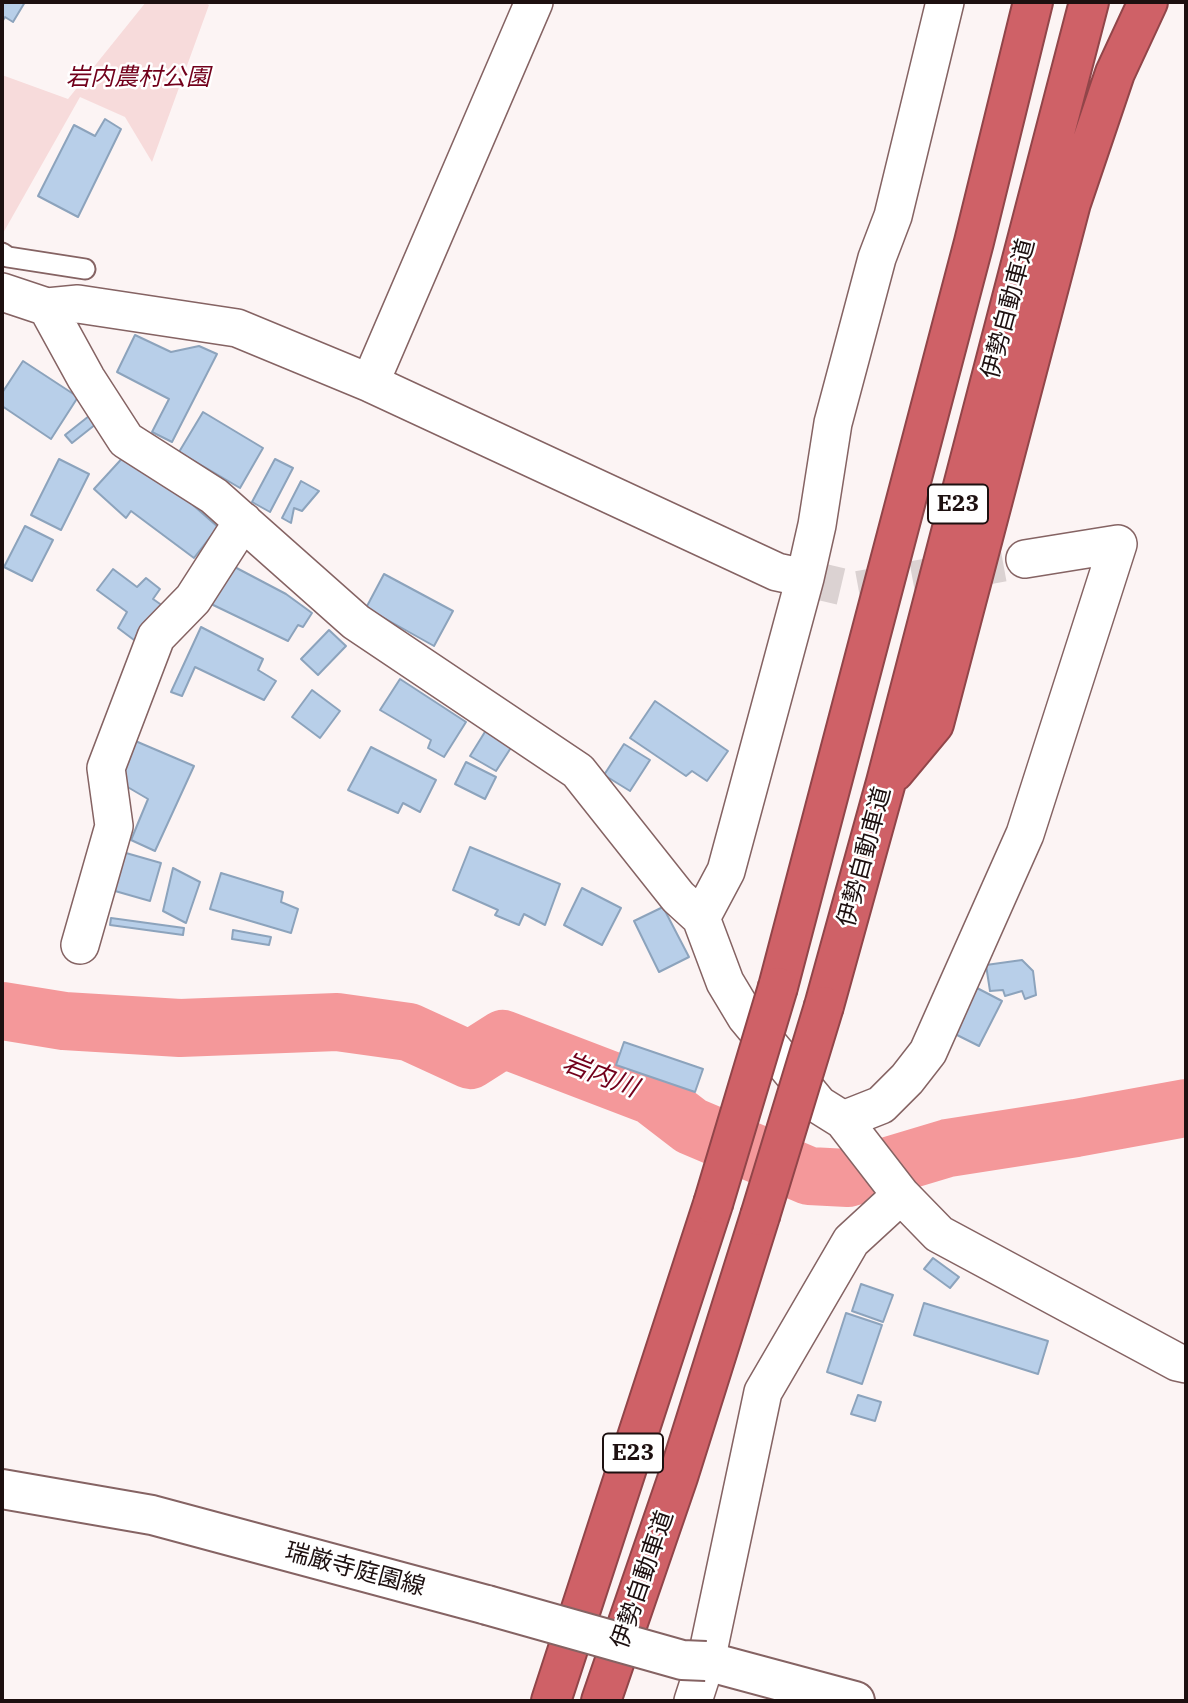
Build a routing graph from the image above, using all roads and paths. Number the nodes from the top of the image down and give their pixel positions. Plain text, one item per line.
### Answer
1 (534, 2) edge
2 (945, 2) edge
3 (1033, 2) edge
4 (1089, 2) edge
5 (1149, 2) edge
6 (2, 253) edge
7 (85, 269) dead end
8 (2, 292) edge
9 (47, 307) junction
10 (370, 383) junction
11 (243, 521) junction
12 (1025, 559) tunnel mouth
13 (805, 578) junction
14 (886, 782) junction
15 (701, 918) junction
16 (80, 945) dead end
17 (843, 1120) junction
18 (901, 1195) junction
19 (1186, 1364) edge
20 (2, 1489) edge
21 (706, 1661) junction
22 (551, 1701) edge
23 (601, 1701) edge
24 (693, 1701) edge
25 (855, 1701) edge

1 - 10 street
2 - 13 street
3 - 22 highway, 伊勢自動車道 / E23, bridge
4 - 14 highway, 伊勢自動車道 / E23
5 - 14 highway
6 - 7 lane
8 - 9 street
9 - 10 street
9 - 11 street
10 - 13 street
11 - 15 street
11 - 16 street
12 - 17 street
13 - 15 street
14 - 23 highway, 伊勢自動車道 / E23, bridge
15 - 17 street
17 - 18 street
18 - 19 street
18 - 21 street
20 - 21 main road, 瑞厳寺庭園線, bridge
21 - 24 street
21 - 25 main road, 瑞厳寺庭園線

